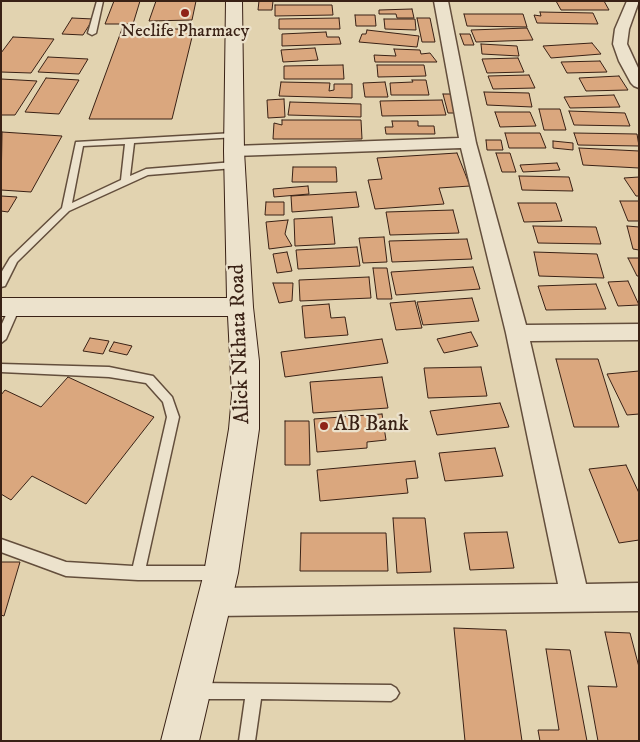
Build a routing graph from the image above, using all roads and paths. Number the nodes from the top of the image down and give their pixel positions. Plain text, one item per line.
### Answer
1 (100, 1) edge
2 (234, 1) edge
3 (441, 1) edge
4 (634, 1) edge
5 (92, 33) dead end
6 (639, 83) edge
7 (130, 141) junction
8 (468, 143) junction
9 (234, 150) junction
10 (125, 183) junction
11 (66, 209) junction
12 (1, 283) edge
13 (240, 298) junction
14 (6, 301) edge
15 (639, 332) edge
16 (517, 333) junction
17 (1, 339) edge
18 (1, 368) edge
19 (1, 545) edge
20 (138, 573) junction
21 (221, 573) junction
22 (575, 597) junction
23 (639, 597) edge
24 (212, 602) junction
25 (192, 691) junction
26 (254, 692) junction
27 (391, 694) dead end
28 (180, 741) edge
29 (247, 741) edge

1 - 5 lane
2 - 9 main road, Alick Nkhata Road
3 - 8 street
4 - 6 street
7 - 9 lane
7 - 10 lane
7 - 11 lane
8 - 9 street
8 - 16 street
9 - 10 lane
9 - 13 main road, Alick Nkhata Road
10 - 11 lane
11 - 12 lane
13 - 14 main road
13 - 21 main road, Alick Nkhata Road
14 - 17 lane
15 - 16 street
16 - 22 street
18 - 20 lane
19 - 20 lane
20 - 21 lane
21 - 24 main road, Alick Nkhata Road
22 - 23 street
22 - 24 street
24 - 25 main road, Alick Nkhata Road
25 - 26 lane
25 - 28 main road, Alick Nkhata Road
26 - 27 lane
26 - 29 lane

